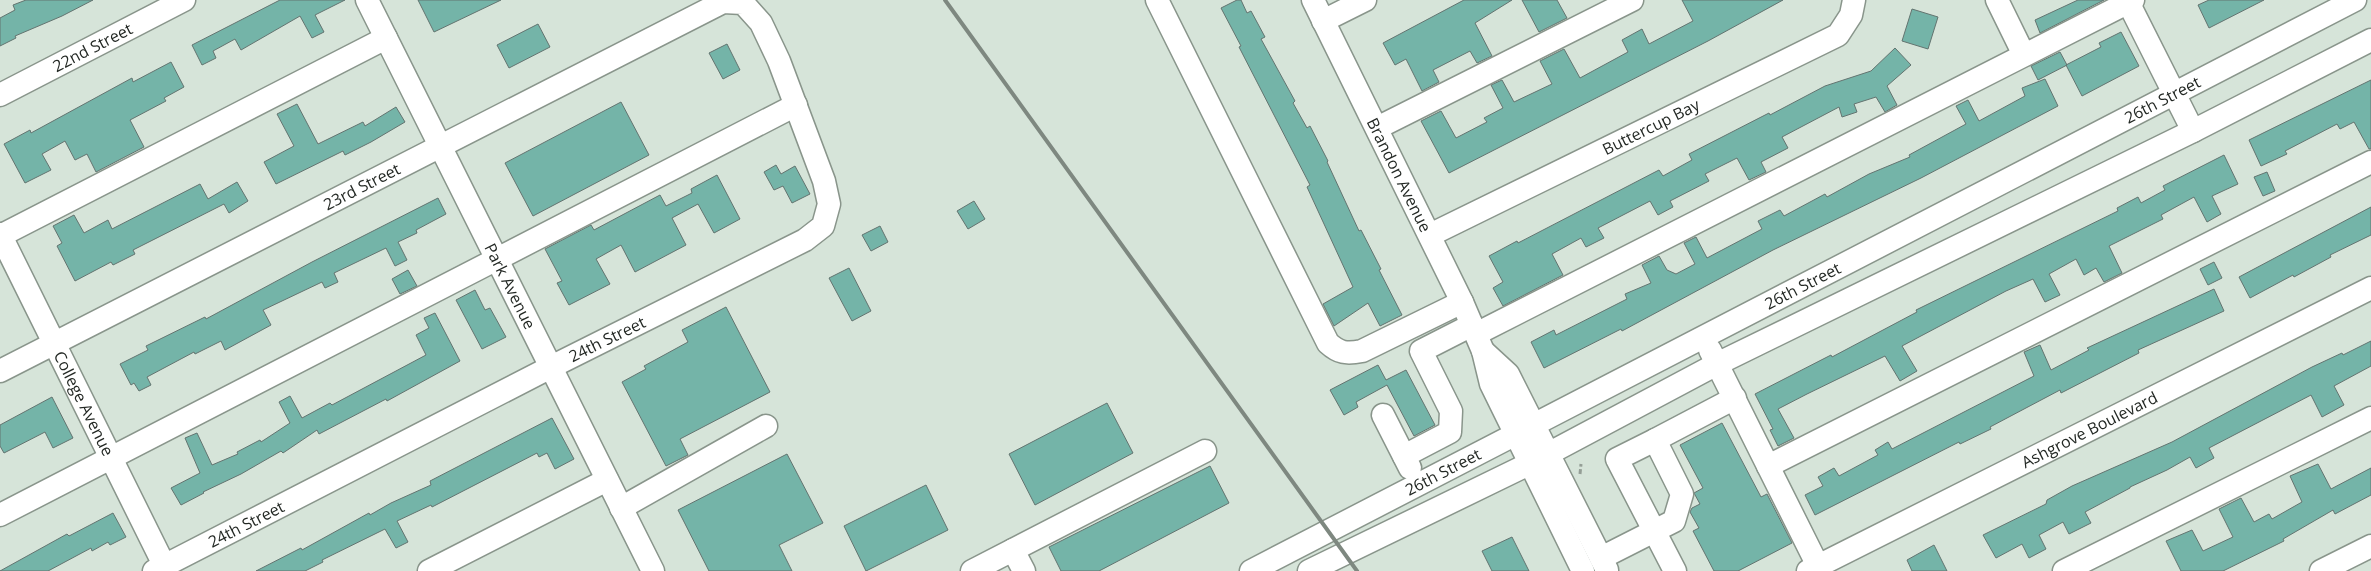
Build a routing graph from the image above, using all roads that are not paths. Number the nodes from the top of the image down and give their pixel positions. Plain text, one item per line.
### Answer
1 (184, 0) edge
2 (367, 0) edge
3 (1157, 0) edge
4 (1313, 0) edge
5 (1365, 0) edge
6 (1632, 0) edge
7 (1854, 0) edge
8 (1997, 0) edge
9 (2355, 0) edge
10 (2130, 1) edge
11 (723, 2) joint
12 (1323, 21) junction
13 (386, 38) junction
14 (2371, 40) edge
15 (2024, 55) junction
16 (2173, 93) junction
17 (0, 95) edge
18 (796, 105) junction
19 (1377, 128) junction
20 (2193, 131) junction
21 (440, 145) junction
22 (2371, 162) edge
23 (0, 235) edge
24 (1430, 235) junction
25 (496, 260) junction
26 (2371, 288) edge
27 (1462, 302) junction
28 (1477, 336) junction
29 (1704, 337) junction
30 (54, 343) junction
31 (1717, 364) junction
32 (550, 367) junction
33 (0, 371) edge
34 (1734, 398) junction
35 (1383, 416) dead end
36 (2371, 418) edge
37 (766, 426) dead end
38 (1525, 430) junction
39 (1655, 440) junction
40 (1205, 451) dead end
41 (1404, 456) junction
42 (111, 458) junction
43 (1538, 459) junction
44 (1768, 466) junction
45 (607, 480) junction
46 (1418, 484) junction
47 (621, 508) junction
48 (0, 515) edge
49 (1654, 531) junction
50 (2371, 546) edge
51 (1013, 550) junction
52 (1604, 564) edge
53 (162, 569) edge
54 (1813, 569) edge
55 (429, 571) edge
56 (653, 571) edge
57 (972, 571) edge
58 (1024, 571) edge
59 (1253, 571) edge
60 (1309, 571) edge
61 (1583, 571) edge
62 (1675, 571) edge
63 (2064, 571) edge
64 (2321, 571) edge

1 - 17 street, 22nd Street
2 - 13 street, Park Avenue
3 - 27 street
4 - 12 street, Brandon Avenue
5 - 12 street
6 - 19 street
7 - 24 street, Buttercup Bay
8 - 15 street
9 - 16 street, 26th Street
10 - 15 street
10 - 16 street
11 - 18 street, 24th Street
11 - 21 street, 23rd Street
12 - 19 street, Brandon Avenue
13 - 21 street, Park Avenue
13 - 23 street
14 - 20 street, 26th Street
15 - 28 street
16 - 20 street
16 - 29 street, 26th Street
18 - 25 street
18 - 32 street, 24th Street
19 - 24 street, Brandon Avenue
20 - 31 street, 26th Street
21 - 25 street, Park Avenue
21 - 30 street, 23rd Street
22 - 44 street
23 - 30 street, College Avenue
24 - 27 street, Brandon Avenue
25 - 32 street, Park Avenue
25 - 42 street
26 - 54 street, Ashgrove Boulevard
27 - 28 street, Brandon Avenue
28 - 38 street, Brandon Avenue
28 - 41 street
29 - 31 street
29 - 38 street, 26th Street
30 - 33 street, 23rd Street
30 - 42 street, College Avenue
31 - 34 street
31 - 43 street, 26th Street
32 - 45 street, Park Avenue
32 - 53 street, 24th Street
34 - 39 street
34 - 44 street
35 - 41 street
36 - 63 street
37 - 47 street
38 - 43 street, Brandon Avenue
38 - 46 street, 26th Street
39 - 49 street
39 - 49 street
40 - 51 street
41 - 46 street
42 - 48 street
42 - 53 street, College Avenue
43 - 52 street
43 - 60 street, 26th Street
43 - 61 street
44 - 54 street
45 - 47 street, Park Avenue
45 - 55 street
46 - 59 street, 26th Street
47 - 56 street, Park Avenue
49 - 52 street
49 - 62 street
50 - 64 street
51 - 57 street
51 - 58 street

